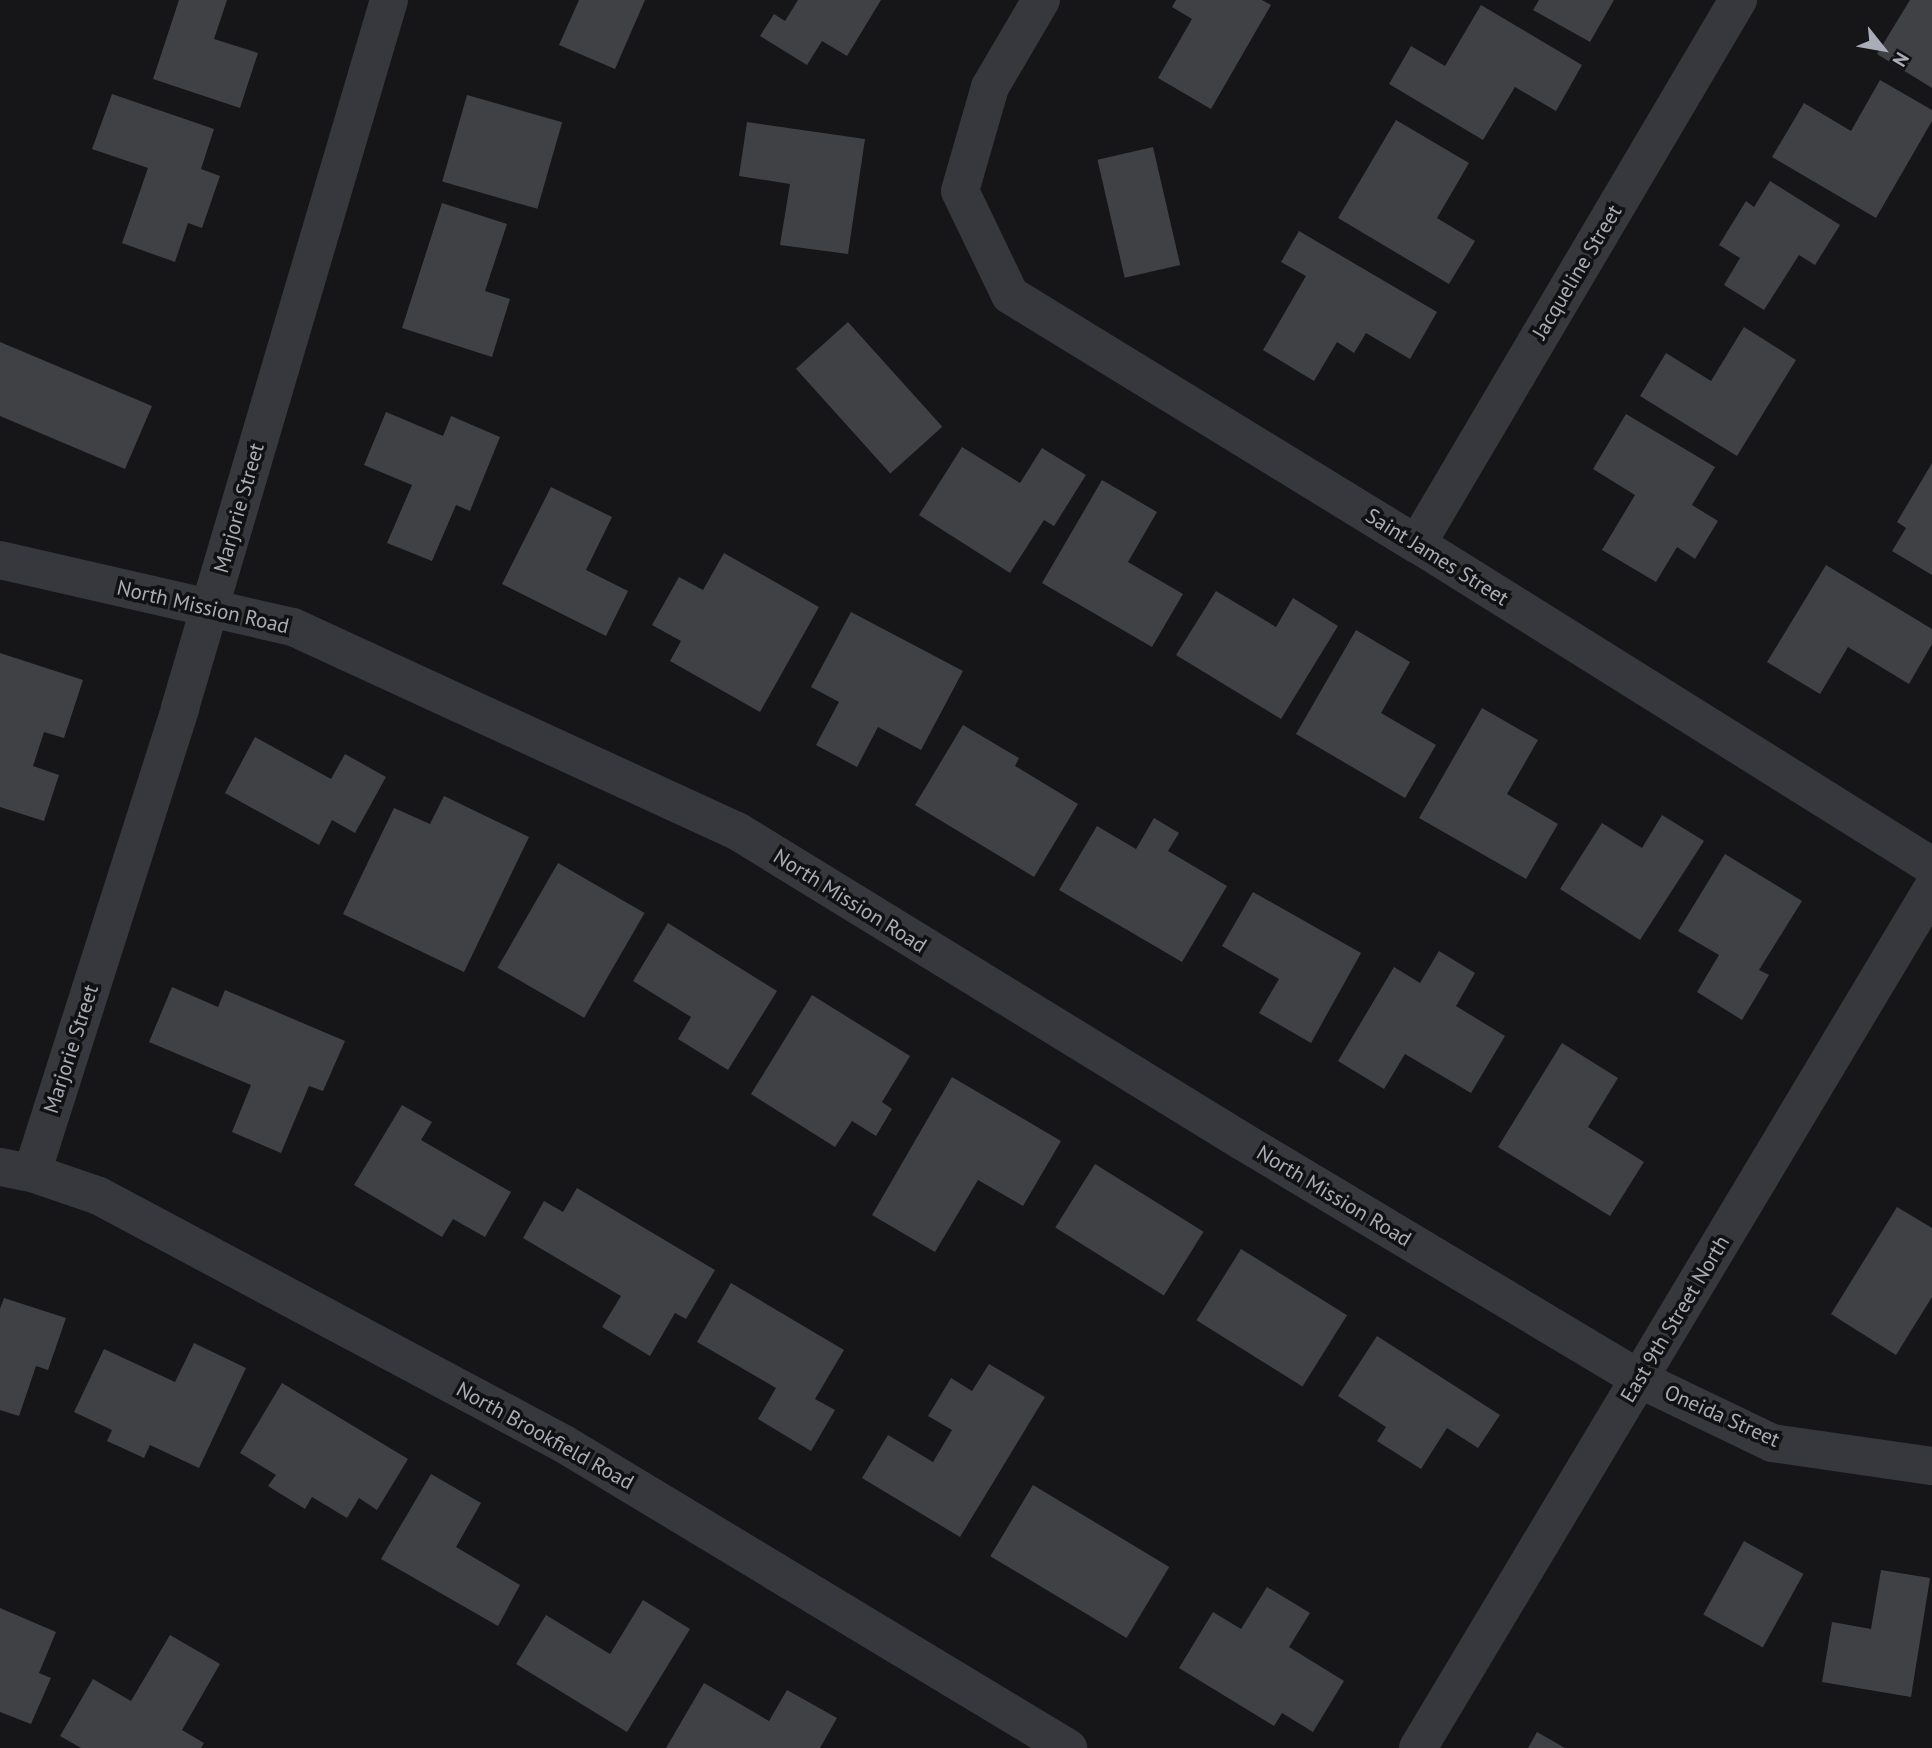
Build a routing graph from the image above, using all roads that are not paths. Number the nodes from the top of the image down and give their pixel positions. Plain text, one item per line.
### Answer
1 (389, 0) edge
2 (1041, 0) edge
3 (1738, 0) edge
4 (1417, 544) junction
5 (0, 560) edge
6 (209, 608) junction
7 (1932, 866) edge
8 (1932, 889) edge
9 (16, 1170) edge
10 (1639, 1379) junction
11 (1932, 1466) edge
12 (1068, 1748) edge
13 (1418, 1748) edge

1 - 6 street, Marjorie Street
2 - 4 street, Saint James Street
3 - 4 street, Jacqueline Street
4 - 7 street, Saint James Street
5 - 6 street, North Mission Road
6 - 9 street, Marjorie Street
6 - 10 street, North Mission Road
8 - 10 street, East 9th Street North
9 - 12 street, North Brookfield Road
10 - 11 street, Oneida Street
10 - 13 street, East 9th Street North

